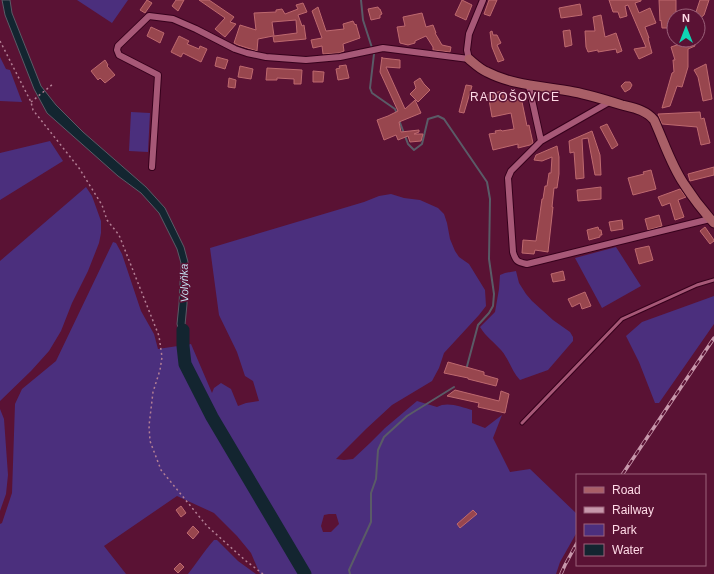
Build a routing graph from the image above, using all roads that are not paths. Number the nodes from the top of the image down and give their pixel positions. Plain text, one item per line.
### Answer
1 (483, 0) edge
2 (469, 59) junction
3 (529, 86) junction
4 (611, 101) junction
5 (541, 141) junction
6 (152, 167) dead end
7 (712, 221) edge
8 (714, 280) edge
9 (522, 423) dead end

1 - 2 street
2 - 3 street
2 - 6 street
3 - 4 street
3 - 5 street
4 - 5 street
4 - 7 street
5 - 7 street
8 - 9 lane

